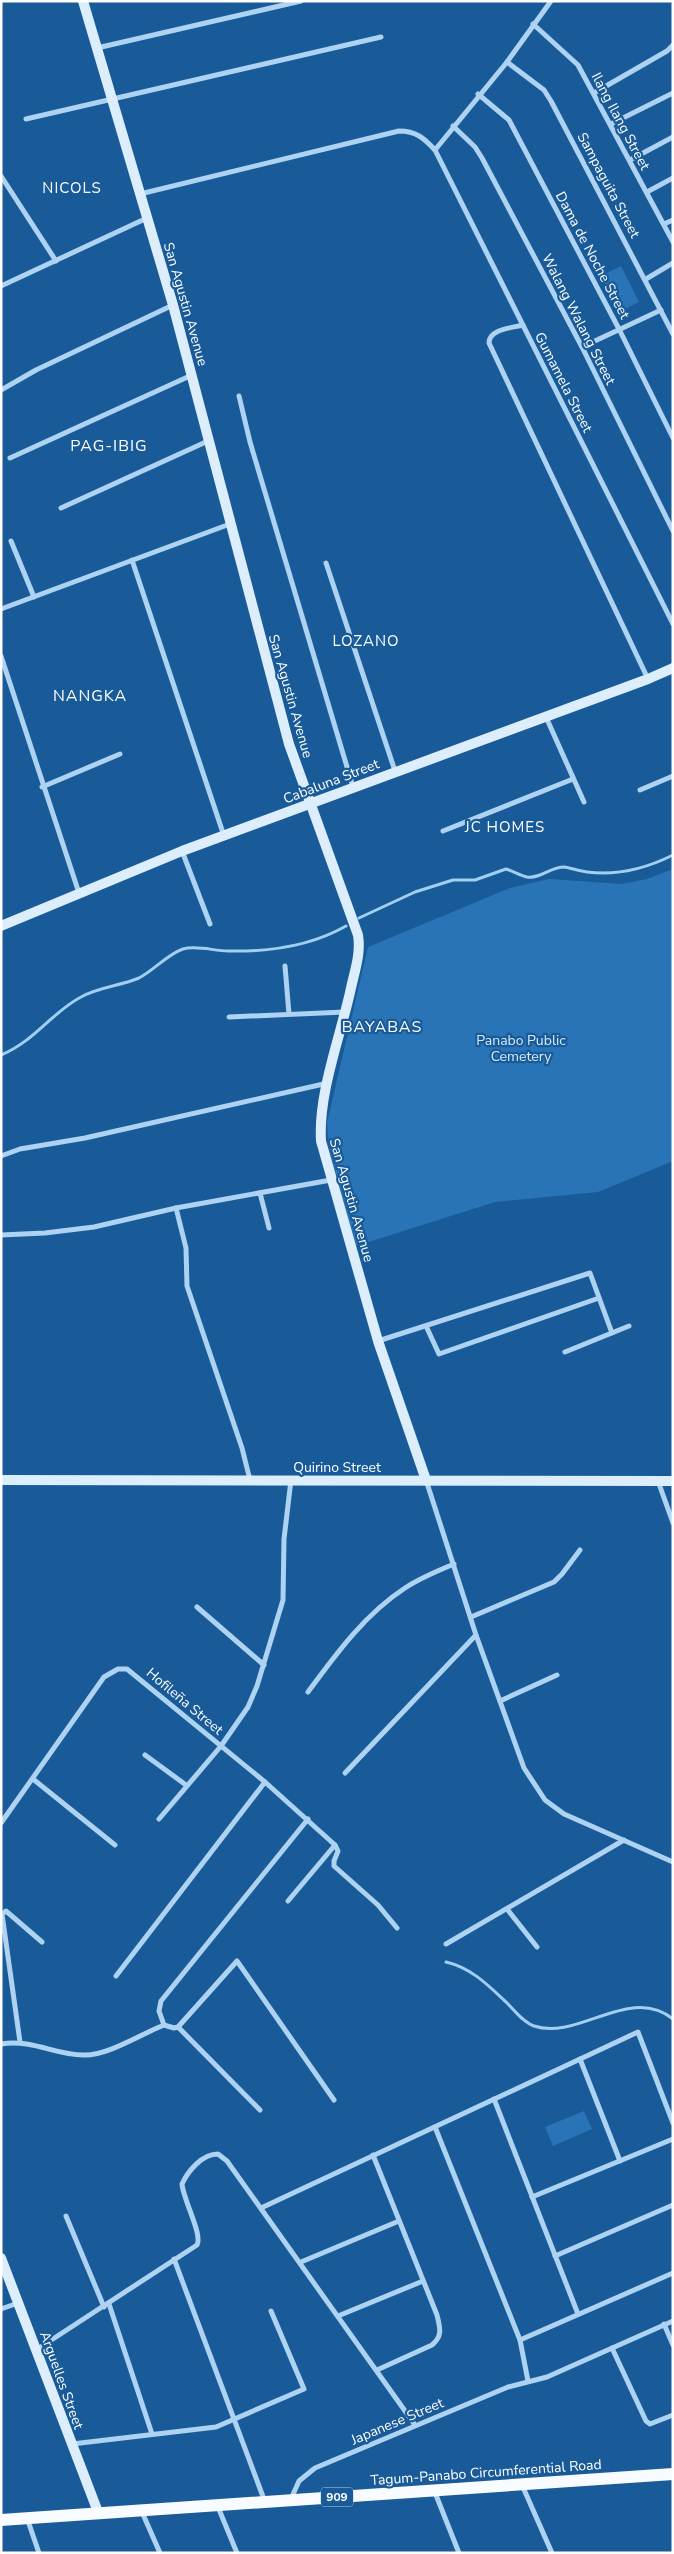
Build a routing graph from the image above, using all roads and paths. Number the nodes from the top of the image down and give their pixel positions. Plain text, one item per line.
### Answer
1 (83, 1) edge
2 (301, 1) edge
3 (551, 1) edge
4 (533, 24) junction
5 (381, 37) dead end
6 (673, 45) edge
7 (96, 48) junction
8 (507, 62) junction
9 (594, 93) junction
10 (673, 93) edge
11 (478, 94) junction
12 (112, 99) junction
13 (26, 120) dead end
14 (611, 124) junction
15 (453, 126) junction
16 (673, 137) edge
17 (434, 150) junction
18 (630, 160) junction
19 (1, 176) edge
20 (673, 178) edge
21 (646, 192) junction
22 (140, 194) junction
23 (147, 218) junction
24 (673, 220) edge
25 (664, 224) junction
26 (673, 242) edge
27 (56, 261) junction
28 (673, 263) edge
29 (646, 279) junction
30 (1, 286) edge
31 (173, 305) junction
32 (661, 310) junction
33 (523, 325) junction
34 (619, 329) junction
35 (673, 334) edge
36 (582, 347) junction
37 (192, 375) junction
38 (1, 390) edge
39 (239, 396) dead end
40 (673, 438) edge
41 (208, 441) junction
42 (10, 458) dead end
43 (61, 508) dead end
44 (230, 524) junction
45 (673, 531) edge
46 (11, 541) dead end
47 (132, 560) junction
48 (326, 563) dead end
49 (34, 597) junction
50 (1, 610) edge
51 (673, 624) edge
52 (1, 656) edge
53 (673, 668) edge
54 (648, 679) junction
55 (546, 716) junction
56 (120, 754) dead end
57 (395, 771) junction
58 (673, 776) edge
59 (573, 779) junction
60 (42, 787) junction
61 (353, 787) junction
62 (640, 790) dead end
63 (584, 802) dead end
64 (309, 804) junction
65 (443, 831) dead end
66 (224, 836) junction
67 (182, 851) junction
68 (78, 893) junction
69 (210, 924) dead end
70 (1, 926) edge
71 (285, 966) dead end
72 (346, 1012) junction
73 (289, 1014) junction
74 (229, 1017) dead end
75 (328, 1083) junction
76 (1, 1156) edge
77 (331, 1180) junction
78 (260, 1193) junction
79 (176, 1208) junction
80 (269, 1228) dead end
81 (1, 1235) edge
82 (599, 1298) junction
83 (426, 1326) junction
84 (629, 1326) dead end
85 (612, 1333) junction
86 (378, 1341) junction
87 (566, 1352) dead end
88 (1, 1480) edge
89 (250, 1480) junction
90 (291, 1480) junction
91 (426, 1480) junction
92 (658, 1481) junction
93 (673, 1481) edge
94 (673, 1523) edge
95 (580, 1550) dead end
96 (454, 1564) junction
97 (196, 1607) dead end
98 (471, 1617) junction
99 (476, 1634) junction
100 (264, 1665) junction
101 (557, 1675) dead end
102 (308, 1692) dead end
103 (500, 1701) junction
104 (221, 1746) junction
105 (145, 1755) dead end
106 (345, 1773) dead end
107 (33, 1779) junction
108 (265, 1782) junction
109 (186, 1785) junction
110 (159, 1819) dead end
111 (308, 1819) junction
112 (1, 1823) edge
113 (624, 1840) junction
114 (115, 1844) dead end
115 (335, 1845) junction
116 (673, 1862) edge
117 (288, 1900) dead end
118 (507, 1909) junction
119 (397, 1928) dead end
120 (42, 1942) dead end
121 (446, 1944) dead end
122 (537, 1947) dead end
123 (116, 1976) dead end
124 (164, 2025) junction
125 (178, 2026) junction
126 (20, 2042) junction
127 (1, 2044) edge
128 (580, 2059) junction
129 (494, 2099) junction
130 (334, 2100) dead end
131 (260, 2110) dead end
132 (673, 2123) edge
133 (435, 2126) junction
134 (673, 2139) edge
135 (373, 2155) junction
136 (620, 2161) junction
137 (532, 2197) junction
138 (673, 2205) edge
139 (261, 2208) junction
140 (66, 2216) dead end
141 (399, 2221) junction
142 (555, 2256) junction
143 (1, 2258) edge
144 (174, 2259) junction
145 (301, 2262) junction
146 (673, 2273) edge
147 (423, 2281) junction
148 (18, 2303) junction
149 (106, 2305) junction
150 (1, 2309) edge
151 (271, 2311) dead end
152 (578, 2314) junction
153 (338, 2316) junction
154 (673, 2321) edge
155 (664, 2324) junction
156 (520, 2340) junction
157 (673, 2345) edge
158 (612, 2348) junction
159 (36, 2350) junction
160 (377, 2370) junction
161 (528, 2381) junction
162 (673, 2415) edge
163 (236, 2420) junction
164 (415, 2425) junction
165 (152, 2434) junction
166 (71, 2444) junction
167 (673, 2474) edge
168 (522, 2484) junction
169 (434, 2490) junction
170 (291, 2500) junction
171 (265, 2502) junction
172 (216, 2504) junction
173 (141, 2509) junction
174 (98, 2512) junction
175 (27, 2517) junction
176 (1, 2520) edge
177 (39, 2553) edge
178 (160, 2553) edge
179 (237, 2553) edge
180 (459, 2553) edge
181 (552, 2553) edge

1 - 7 street, San Agustin Avenue
2 - 7 street
3 - 4 street
4 - 8 street
4 - 9 street, Ilang Ilang Street
5 - 12 street
6 - 9 street
7 - 12 street, San Agustin Avenue
8 - 11 street
8 - 29 street, Sampaguita Street
9 - 14 street, Ilang Ilang Street
10 - 14 street
11 - 15 street
11 - 34 street, Dama de Noche Street
12 - 13 street
12 - 22 street, San Agustin Avenue
14 - 18 street, Ilang Ilang Street
15 - 17 street
15 - 36 street, Walang Walang Street
16 - 18 street
17 - 22 street, Gumamela Street
17 - 33 street, Gumamela Street
18 - 21 street, Ilang Ilang Street
19 - 27 street
20 - 21 street
21 - 25 street, Ilang Ilang Street
22 - 23 street, San Agustin Avenue
23 - 27 street
23 - 31 street, San Agustin Avenue
24 - 25 street
25 - 26 street, Ilang Ilang Street
27 - 30 street
28 - 29 street
29 - 32 street, Sampaguita Street
31 - 37 street, San Agustin Avenue
31 - 38 street
32 - 34 street
32 - 35 street, Sampaguita Street
33 - 51 street, Gumamela Street
33 - 54 street
34 - 36 street
34 - 40 street, Dama de Noche Street
36 - 45 street, Walang Walang Street
37 - 41 street, San Agustin Avenue
37 - 42 street
39 - 61 street
41 - 43 street
41 - 44 street, San Agustin Avenue
44 - 47 street
44 - 64 street, San Agustin Avenue
46 - 49 street
47 - 49 street
47 - 66 street
48 - 57 street
49 - 50 street
52 - 60 street
53 - 54 street, Cabaluna Street
54 - 55 street, Cabaluna Street
55 - 57 street, Cabaluna Street
55 - 59 street
56 - 60 street
57 - 61 street, Cabaluna Street
58 - 62 street
59 - 63 street
59 - 65 street
60 - 68 street
61 - 64 street, Cabaluna Street
64 - 66 street, Cabaluna Street
64 - 72 street, San Agustin Avenue
66 - 67 street, Cabaluna Street
67 - 68 street, Cabaluna Street
67 - 69 street
68 - 70 street, Cabaluna Street
71 - 73 street
72 - 73 street
72 - 75 street, San Agustin Avenue
73 - 74 street
75 - 76 street
75 - 77 street, San Agustin Avenue
77 - 78 street
77 - 86 street, San Agustin Avenue
78 - 79 street
78 - 80 street
79 - 81 street
79 - 89 street
82 - 83 street
82 - 83 street
82 - 85 street
83 - 86 street
84 - 85 street
85 - 87 street
86 - 91 street, San Agustin Avenue
88 - 89 street, Quirino Street
89 - 90 street, Quirino Street
90 - 91 street, Quirino Street
90 - 100 street
91 - 92 street, Quirino Street
91 - 96 street
92 - 93 street, Quirino Street
92 - 94 street
95 - 98 street
96 - 98 street
96 - 102 street
97 - 100 street
98 - 99 street
99 - 103 street
99 - 106 street
100 - 104 street
101 - 103 street
103 - 113 street
104 - 107 street, Hofileña Street
104 - 108 street, Hofileña Street
104 - 109 street
105 - 109 street
107 - 112 street, Hofileña Street
107 - 114 street
108 - 111 street, Hofileña Street
108 - 123 street
109 - 110 street
111 - 115 street, Hofileña Street
111 - 124 street
113 - 116 street
113 - 118 street
115 - 117 street
115 - 119 street
118 - 121 street
118 - 122 street
120 - 126 street
124 - 125 street
124 - 126 street
125 - 130 street
125 - 131 street
126 - 127 street
128 - 129 street
128 - 132 street
128 - 136 street
129 - 133 street
129 - 137 street
133 - 135 street
133 - 156 street
134 - 136 street
135 - 139 street
135 - 141 street
136 - 137 street
137 - 142 street
138 - 142 street
139 - 144 street
139 - 145 street
140 - 149 street
141 - 145 street
141 - 147 street
142 - 152 street
143 - 148 street, Arguelles Street
144 - 149 street
144 - 163 street
145 - 153 street
146 - 152 street
147 - 153 street
147 - 160 street
148 - 150 street
148 - 159 street, Arguelles Street
149 - 159 street
149 - 165 street
151 - 163 street
152 - 156 street
153 - 160 street
154 - 155 street, Japanese Street
155 - 157 street
155 - 158 street, Japanese Street
156 - 161 street
158 - 161 street, Japanese Street
158 - 162 street
159 - 166 street, Arguelles Street
160 - 164 street
161 - 164 street, Japanese Street
163 - 165 street
163 - 171 street
164 - 170 street, Japanese Street
165 - 166 street
166 - 174 street, Arguelles Street
167 - 168 main road, Tagum-Panabo Circumferential Road / 909
168 - 169 main road, Tagum-Panabo Circumferential Road / 909
168 - 181 street
169 - 170 main road, Tagum-Panabo Circumferential Road / 909
169 - 180 street
170 - 171 main road, Tagum-Panabo Circumferential Road / 909
171 - 172 main road, Tagum-Panabo Circumferential Road / 909
172 - 173 main road, Tagum-Panabo Circumferential Road / 909
172 - 179 street
173 - 174 main road, Tagum-Panabo Circumferential Road / 909
173 - 178 street
174 - 175 main road, Tagum-Panabo Circumferential Road / 909
175 - 176 main road, Tagum-Panabo Circumferential Road / 909
175 - 177 street

